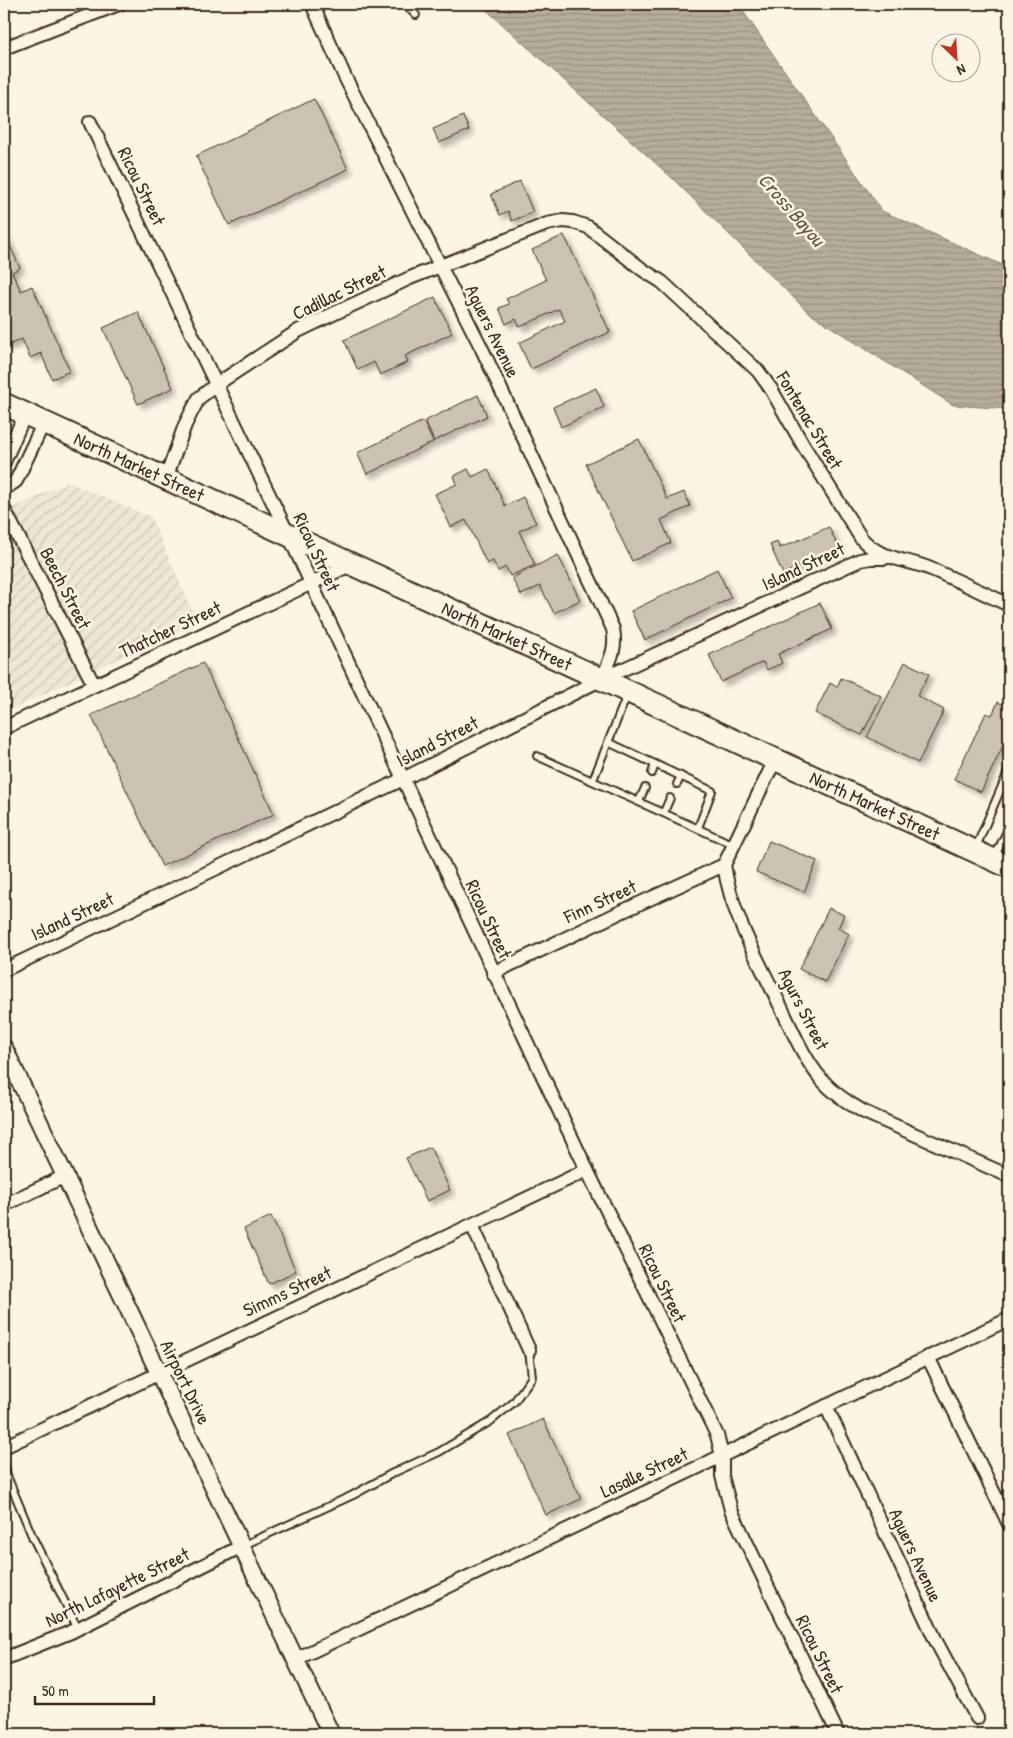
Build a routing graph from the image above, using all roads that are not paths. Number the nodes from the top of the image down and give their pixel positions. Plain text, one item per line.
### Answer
1 (119, 4) edge
2 (312, 4) edge
3 (404, 4) edge
4 (416, 15) dead end
5 (4, 48) edge
6 (90, 122) dead end
7 (588, 226) joint
8 (440, 267) junction
9 (217, 384) junction
10 (4, 404) edge
11 (25, 414) junction
12 (44, 422) junction
13 (4, 462) edge
14 (166, 478) junction
15 (4, 489) edge
16 (4, 509) edge
17 (288, 534) junction
18 (890, 558) junction
19 (352, 564) junction
20 (311, 583) junction
21 (1009, 605) edge
22 (602, 679) junction
23 (94, 685) junction
24 (629, 691) junction
25 (4, 728) edge
26 (608, 742) junction
27 (1009, 753) edge
28 (537, 756) dead end
29 (775, 760) junction
30 (656, 764) junction
31 (652, 773) dead end
32 (680, 776) junction
33 (403, 779) junction
34 (593, 780) junction
35 (677, 784) dead end
36 (645, 788) dead end
37 (670, 798) dead end
38 (639, 801) junction
39 (664, 812) junction
40 (1009, 827) edge
41 (698, 828) junction
42 (734, 845) junction
43 (974, 851) junction
44 (1001, 863) edge
45 (724, 865) junction
46 (4, 970) edge
47 (493, 973) junction
48 (4, 1048) edge
49 (587, 1170) junction
50 (65, 1176) junction
51 (1009, 1176) edge
52 (4, 1205) edge
53 (472, 1225) junction
54 (1009, 1319) edge
55 (529, 1350) joint
56 (928, 1357) junction
57 (159, 1373) junction
58 (826, 1406) junction
59 (4, 1447) edge
60 (722, 1456) junction
61 (4, 1460) edge
62 (1009, 1524) edge
63 (242, 1546) junction
64 (78, 1629) junction
65 (6, 1658) dead end
66 (296, 1659) junction
67 (978, 1718) dead end
68 (331, 1734) edge
69 (838, 1734) edge

1 - 5 street
2 - 8 street, Aguers Avenue
3 - 4 lane
6 - 9 street, Ricou Street
7 - 8 street, Cadillac Street
7 - 18 street, Fontenac Street
8 - 9 street, Cadillac Street
8 - 22 street, Aguers Avenue
9 - 14 street, Cadillac Street
9 - 17 street, Ricou Street
10 - 11 main road, North Market Street
11 - 12 main road, North Market Street
11 - 13 street
12 - 14 main road, North Market Street
12 - 15 street
14 - 17 main road, North Market Street
16 - 23 street, Beech Street
17 - 19 main road, North Market Street
17 - 20 street, Ricou Street
18 - 21 street, Fontenac Street
18 - 22 street, Island Street
19 - 20 street, Thatcher Street
19 - 22 main road, North Market Street
20 - 23 street, Thatcher Street
20 - 33 street, Ricou Street
22 - 24 main road, North Market Street
22 - 33 street, Island Street
23 - 25 street, Thatcher Street
24 - 26 lane
24 - 29 main road, North Market Street
26 - 30 lane
26 - 34 lane
27 - 43 lane
28 - 34 lane
29 - 42 street
29 - 43 main road, North Market Street
30 - 31 lane
30 - 32 lane
32 - 35 lane
32 - 41 lane
33 - 46 street, Island Street
33 - 47 street, Ricou Street
34 - 38 lane
36 - 38 lane
37 - 39 lane
38 - 39 lane
39 - 41 lane
40 - 44 lane
41 - 42 lane
42 - 45 street
43 - 44 main road, North Market Street
45 - 47 street, Finn Street
45 - 51 street, Agurs Street
47 - 49 street, Ricou Street
48 - 50 street, Airport Drive
49 - 53 street, Simms Street
49 - 60 street, Ricou Street
50 - 52 street
50 - 57 street, Airport Drive
53 - 55 street
53 - 57 street, Simms Street
54 - 56 street, Lasalle Street
55 - 63 lane
56 - 58 street, Lasalle Street
56 - 62 street
57 - 59 street, Simms Street
57 - 63 street, Airport Drive
58 - 60 street, Lasalle Street
58 - 67 street, Aguers Avenue
60 - 66 street, Lasalle Street
60 - 69 street, Ricou Street
61 - 64 lane
63 - 64 street, North Lafayette Street
63 - 66 street, Airport Drive
64 - 65 street, North Lafayette Street
66 - 68 street, Airport Drive

